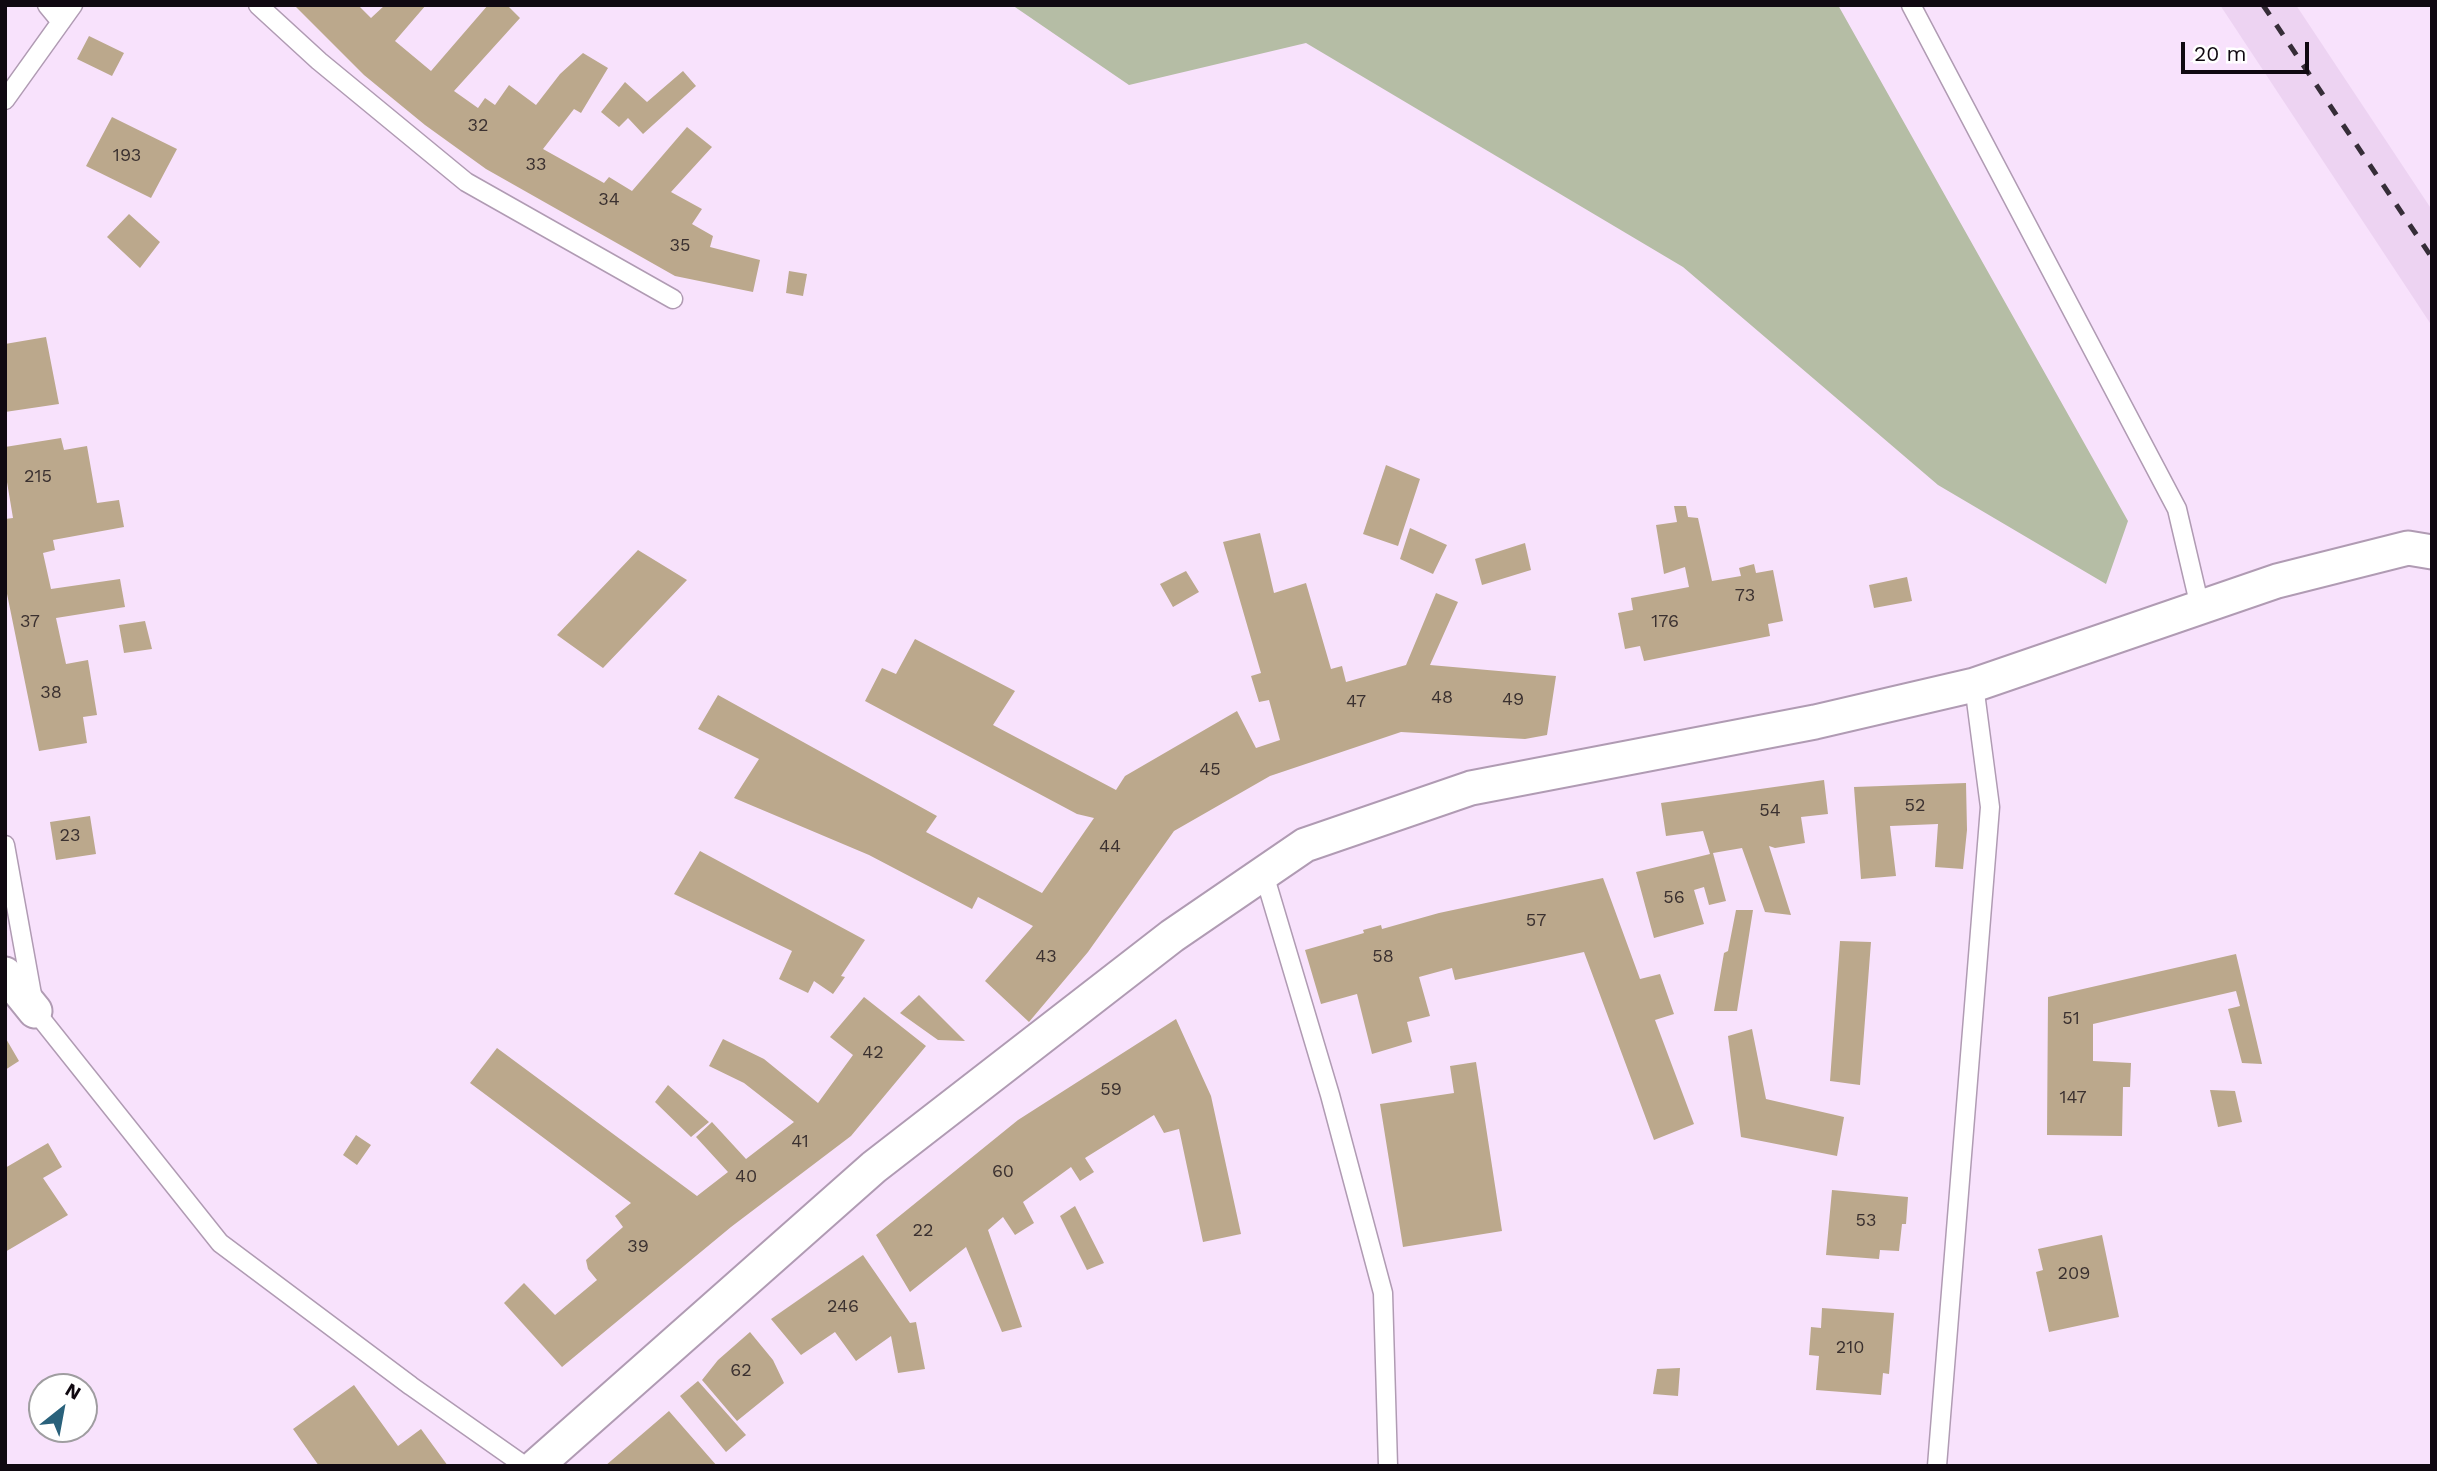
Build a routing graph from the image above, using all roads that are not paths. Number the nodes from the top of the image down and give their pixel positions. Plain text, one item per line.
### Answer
1 (47, 5) edge
2 (72, 5) edge
3 (258, 5) edge
4 (1911, 5) edge
5 (61, 22) junction
6 (5, 100) edge
7 (673, 299) dead end
8 (2432, 552) edge
9 (2200, 607) junction
10 (1974, 685) junction
11 (5, 845) edge
12 (1264, 874) junction
13 (5, 974) edge
14 (35, 1012) junction
15 (525, 1466) edge
16 (536, 1466) edge
17 (1388, 1466) edge
18 (1937, 1466) edge

1 - 5 lane
2 - 5 lane
3 - 7 lane
4 - 9 lane
5 - 6 lane
8 - 9 street
9 - 10 street
10 - 12 street
10 - 18 lane
11 - 14 lane
12 - 16 street
12 - 17 lane
13 - 14 street
14 - 15 lane

